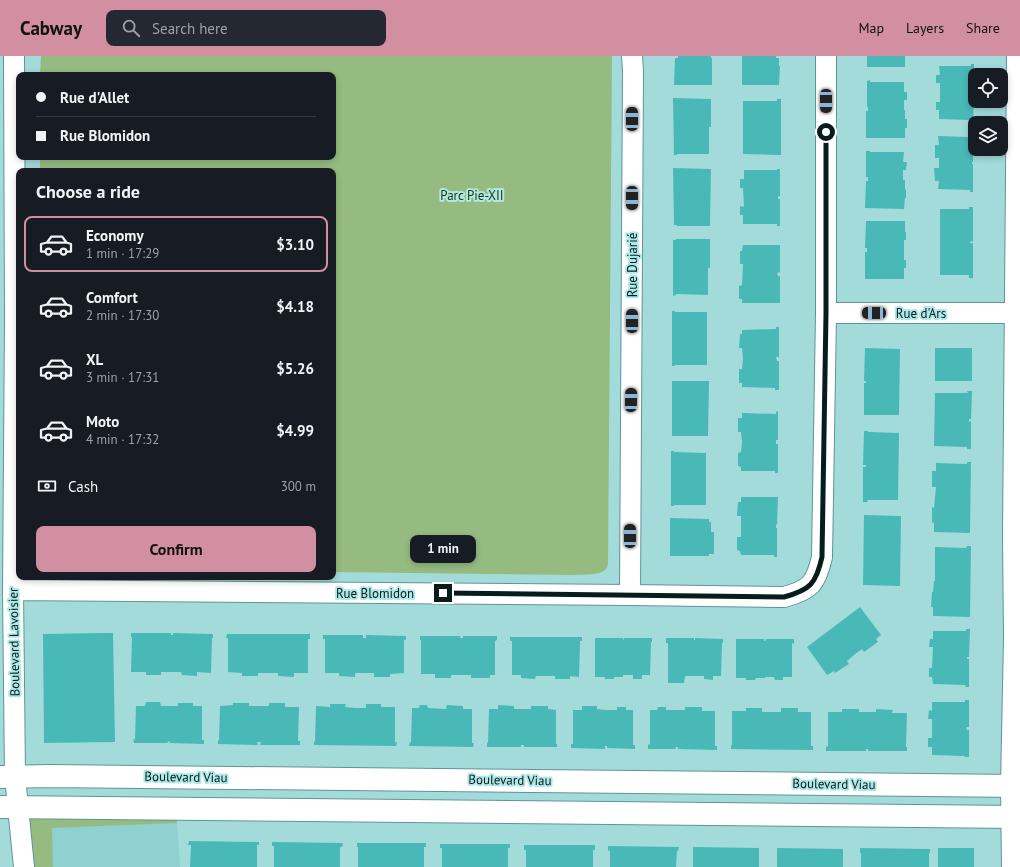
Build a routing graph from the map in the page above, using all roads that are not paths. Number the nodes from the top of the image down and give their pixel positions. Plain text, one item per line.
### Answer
1 (14, 56) edge
2 (632, 56) edge
3 (826, 56) edge
4 (1017, 56) edge
5 (826, 313) junction
6 (1016, 313) junction
7 (1017, 535) edge
8 (13, 590) junction
9 (630, 595) junction
10 (1017, 644) edge
11 (1016, 747) edge
12 (8, 777) edge
13 (1016, 786) edge
14 (9, 807) edge
15 (1016, 817) edge
16 (24, 867) edge
17 (1012, 867) edge

1 - 8 street, Boulevard Lavoisier
2 - 9 street, Rue Dujarié
3 - 5 street
4 - 6 street
5 - 6 street, Rue d'Ars
5 - 9 street, Rue Blomidon
6 - 7 street
7 - 10 street
8 - 9 street, Rue Blomidon
8 - 12 street, Boulevard Lavoisier
10 - 11 street
11 - 13 street
12 - 13 main road, Boulevard Viau
12 - 14 street, Boulevard Lavoisier
13 - 15 street
14 - 15 main road
14 - 16 street, Boulevard Lavoisier
15 - 17 street

